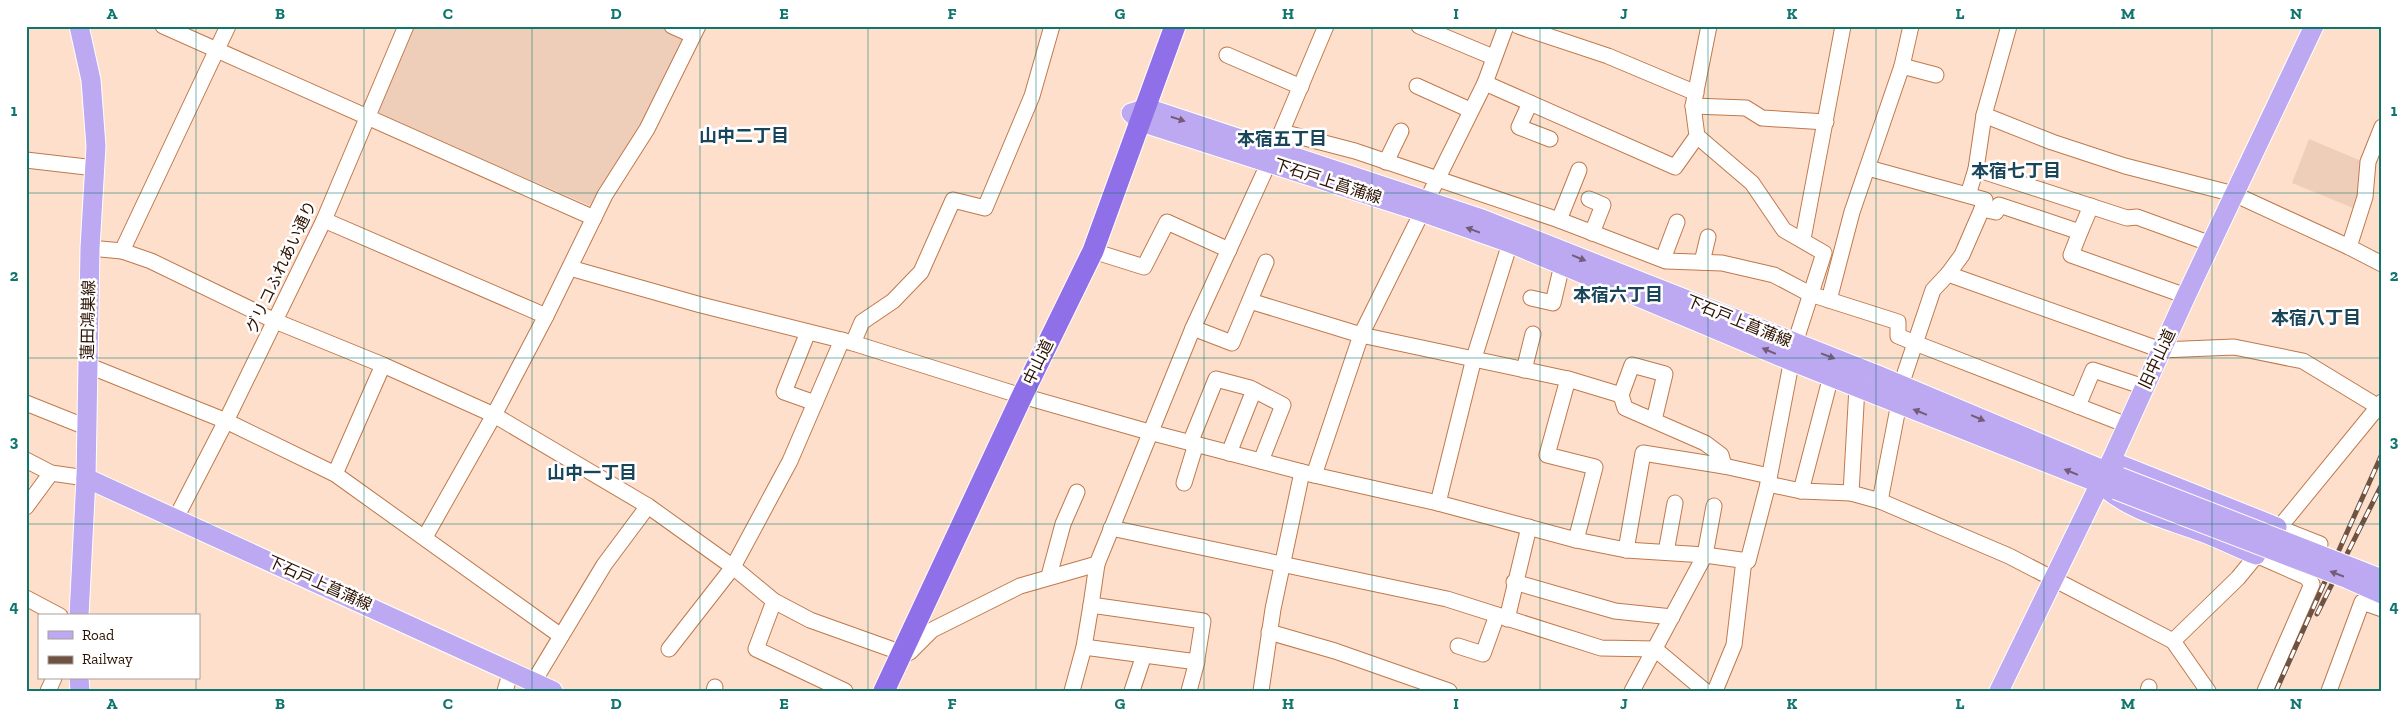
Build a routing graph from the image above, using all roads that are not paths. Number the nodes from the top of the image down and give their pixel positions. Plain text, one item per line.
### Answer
1 (79, 26) edge
2 (162, 26) edge
3 (228, 26) edge
4 (406, 26) edge
5 (672, 26) edge
6 (1052, 26) edge
7 (1162, 26) edge
8 (1175, 26) edge
9 (1326, 26) edge
10 (1419, 26) edge
11 (1506, 26) edge
12 (1518, 26) edge
13 (1709, 26) edge
14 (1843, 26) edge
15 (1911, 26) edge
16 (2009, 26) edge
17 (2314, 26) edge
18 (695, 31) edge
19 (217, 51) junction
20 (1227, 56) dead end
21 (1493, 58) junction
22 (1902, 66) junction
23 (1936, 75) dead end
24 (1485, 83) junction
25 (1417, 86) dead end
26 (1301, 87) junction
27 (1695, 99) junction
28 (1530, 103) junction
29 (1470, 110) junction
30 (1140, 114) junction
31 (1984, 115) junction
32 (366, 116) junction
33 (1826, 122) junction
34 (2382, 127) edge
35 (1401, 131) dead end
36 (1282, 132) junction
37 (1697, 136) junction
38 (1550, 138) dead end
39 (1271, 156) junction
40 (26, 160) edge
41 (1386, 162) junction
42 (95, 168) junction
43 (1868, 168) junction
44 (1976, 169) junction
45 (1579, 170) dead end
46 (1436, 180) junction
47 (2234, 194) junction
48 (1968, 195) junction
49 (1589, 199) dead end
50 (1424, 206) junction
51 (2091, 206) junction
52 (1518, 207) junction
53 (1982, 209) junction
54 (594, 218) junction
55 (324, 220) junction
56 (1559, 220) junction
57 (1677, 222) dead end
58 (2080, 232) junction
59 (1592, 233) junction
60 (1510, 237) junction
61 (1708, 237) dead end
62 (1803, 240) junction
63 (2211, 244) junction
64 (2349, 247) junction
65 (90, 248) junction
66 (1229, 250) junction
67 (122, 251) junction
68 (1093, 251) junction
69 (1662, 259) junction
70 (1266, 262) dead end
71 (1702, 262) junction
72 (2382, 264) edge
73 (1562, 265) junction
74 (570, 268) junction
75 (1948, 274) junction
76 (1810, 294) junction
77 (2186, 296) junction
78 (1532, 298) dead end
79 (1829, 300) junction
80 (1250, 301) junction
81 (546, 316) junction
82 (275, 321) junction
83 (1193, 328) junction
84 (808, 332) junction
85 (1533, 334) dead end
86 (1361, 335) junction
87 (847, 341) junction
88 (1915, 343) junction
89 (2161, 350) junction
90 (1793, 352) junction
91 (1474, 358) junction
92 (87, 365) junction
93 (383, 365) junction
94 (1524, 370) junction
95 (1831, 376) junction
96 (1568, 379) junction
97 (1857, 386) junction
98 (2144, 387) junction
99 (1254, 390) junction
100 (1018, 393) junction
101 (1900, 394) junction
102 (1622, 395) junction
103 (815, 402) junction
104 (26, 403) edge
105 (2379, 404) edge
106 (2078, 406) junction
107 (494, 415) junction
108 (1654, 420) junction
109 (226, 421) junction
110 (2127, 424) junction
111 (86, 427) junction
112 (1149, 432) junction
113 (1193, 444) junction
114 (1229, 453) junction
115 (26, 460) edge
116 (1261, 461) junction
117 (1724, 466) junction
118 (51, 473) junction
119 (335, 474) junction
120 (1308, 474) junction
121 (2110, 477) junction
122 (86, 478) junction
123 (1769, 480) junction
124 (1184, 483) dead end
125 (1801, 491) junction
126 (1078, 492) dead end
127 (1851, 493) junction
128 (1880, 501) junction
129 (1438, 503) junction
130 (1675, 503) dead end
131 (648, 506) junction
132 (1714, 506) dead end
133 (26, 508) edge
134 (176, 518) junction
135 (1529, 527) junction
136 (2277, 527) junction
137 (1111, 528) junction
138 (425, 537) junction
139 (1576, 540) junction
140 (1626, 550) junction
141 (1666, 552) junction
142 (1705, 555) junction
143 (2256, 555) junction
144 (1744, 560) junction
145 (1096, 564) junction
146 (1281, 566) junction
147 (2382, 566) edge
148 (733, 567) junction
149 (2382, 571) edge
150 (1049, 576) junction
151 (2306, 577) junction
152 (2382, 579) edge
153 (2054, 580) junction
154 (1514, 582) junction
155 (2382, 594) edge
156 (26, 598) edge
157 (774, 601) junction
158 (1091, 605) junction
159 (2382, 609) edge
160 (56, 614) edge
161 (79, 614) edge
162 (1502, 617) junction
163 (1672, 617) junction
164 (1269, 632) junction
165 (561, 636) junction
166 (2173, 641) junction
167 (1458, 646) dead end
168 (1084, 647) junction
169 (1655, 648) junction
170 (670, 649) dead end
171 (895, 654) junction
172 (1144, 655) junction
173 (1196, 662) junction
174 (511, 672) junction
175 (534, 681) junction
176 (505, 691) edge
177 (553, 691) edge
178 (845, 691) edge
179 (871, 691) edge
180 (884, 691) edge
181 (1072, 691) edge
182 (1132, 691) edge
183 (1189, 691) edge
184 (1261, 691) edge
185 (1449, 691) edge
186 (1632, 691) edge
187 (1705, 691) edge
188 (1715, 691) edge
189 (1999, 691) edge
190 (2208, 691) edge
191 (2265, 691) edge
192 (2329, 691) edge

1 - 42 main road, 蓮田鴻巣線
2 - 19 street
3 - 19 street
4 - 32 street, グリコふれあい通り
5 - 18 street
6 - 87 street
7 - 30 highway, 中山道
8 - 30 highway, 中山道
9 - 26 street
10 - 21 street
11 - 21 street
12 - 27 street
13 - 27 street
14 - 33 street
15 - 22 street
16 - 31 street
17 - 47 main road, 旧中山道
18 - 54 street
19 - 32 street
19 - 67 street
20 - 26 street
21 - 24 street
22 - 23 street
22 - 43 street
24 - 28 street
24 - 29 street
25 - 29 street
26 - 36 street
27 - 33 street
27 - 37 street
28 - 37 street
28 - 38 street
29 - 46 street
30 - 39 main road, 下石戸上菖蒲線
30 - 68 highway, 中山道
30 - 100 highway, 中山道
31 - 44 street
31 - 47 street
32 - 54 street
32 - 55 street, グリコふれあい通り
33 - 62 street
34 - 64 street
35 - 41 street
36 - 39 street
36 - 41 street
37 - 62 street
39 - 50 main road, 下石戸上菖蒲線
39 - 66 street
40 - 42 street
41 - 46 street
42 - 65 main road, 蓮田鴻巣線
43 - 48 street
43 - 79 street
44 - 48 street
44 - 51 street
45 - 56 street
46 - 50 street
46 - 52 street
47 - 63 main road, 旧中山道
47 - 64 street
48 - 53 street
49 - 59 street
50 - 60 main road, 下石戸上菖蒲線
50 - 86 street
51 - 58 street
51 - 63 street
52 - 56 street
52 - 60 street
53 - 58 street
53 - 75 street
54 - 74 street
55 - 81 street
55 - 82 street, グリコふれあい通り
56 - 59 street
57 - 69 street
58 - 77 street
59 - 69 street
60 - 73 main road, 下石戸上菖蒲線
60 -> 90 main road, 下石戸上菖蒲線
60 - 91 street
61 - 71 street
62 - 76 street
63 - 77 main road, 旧中山道
64 - 72 street
65 - 67 street
65 - 92 main road, 蓮田鴻巣線
66 - 68 street
66 - 83 street
67 - 82 street
68 - 100 highway, 中山道
69 - 71 street
70 - 80 street
71 - 76 street
73 - 78 street
90 -> 73 main road, 下石戸上菖蒲線
74 - 81 street
74 - 84 street
75 - 88 street
75 - 89 street
76 - 79 street
76 - 90 street
77 - 89 main road, 旧中山道
79 - 88 street
80 - 83 street
80 - 86 street
81 - 107 street
82 - 93 street
82 - 109 street, グリコふれあい通り
83 - 112 street
84 - 87 street
84 - 103 street
85 - 94 street
86 - 91 street
86 - 120 street
87 - 100 street
87 - 103 street
88 - 101 street
88 - 106 street
89 - 98 main road, 旧中山道
89 - 105 street
90 - 95 main road, 下石戸上菖蒲線
90 -> 101 main road, 下石戸上菖蒲線
90 - 123 street
91 - 94 street
91 - 129 street
92 - 109 street
92 - 111 main road, 蓮田鴻巣線
93 - 107 street
93 - 119 street
94 - 96 street
95 - 97 main road, 下石戸上菖蒲線
95 - 125 street
96 - 102 street
96 - 139 street
97 - 101 main road, 下石戸上菖蒲線
97 - 127 street
98 - 106 street
98 - 110 main road, 旧中山道
99 - 113 street
99 - 114 street
99 - 116 street
100 - 112 street
100 - 171 highway, 中山道
101 - 121 main road, 下石戸上菖蒲線
101 - 128 street
102 - 108 street
102 - 108 street
103 - 148 street
104 - 111 street
105 - 136 street
106 - 110 street
107 - 131 street
107 - 138 street
108 - 117 street
109 - 119 street
109 - 134 street, グリコふれあい通り
110 - 121 main road, 旧中山道
111 - 122 main road, 蓮田鴻巣線
112 - 113 street
112 - 137 street
113 - 114 street
113 - 124 street
114 - 116 street
115 - 118 street
116 - 120 street
117 - 123 street
117 - 140 street
118 - 122 street
118 - 133 street
119 - 138 street
120 - 129 street
120 - 146 street
121 - 136 main road
121 - 143 main road
121 - 152 main road, bridge
121 - 153 main road, 旧中山道
155 -> 121 main road, bridge
122 - 134 main road, 下石戸上菖蒲線
122 - 161 main road, 蓮田鴻巣線
123 - 125 street
123 - 144 street
125 - 127 street
126 - 150 street
127 - 128 street
128 - 153 street
129 - 135 street
130 - 141 street
131 - 148 street
131 - 165 street
132 - 142 street
134 - 174 main road, 下石戸上菖蒲線
135 - 139 street
135 - 154 street
136 - 143 street
136 - 151 street
137 - 145 street
137 - 146 street
138 - 165 street
139 - 140 street
140 - 141 street
141 - 142 street
142 - 144 street
142 - 163 street
143 - 151 street
143 - 166 street
144 - 188 street
145 - 150 street
145 - 158 street
146 - 162 street
146 - 164 street
147 - 149 street
148 - 157 street
148 - 170 street
150 - 171 street
151 - 191 street
153 - 166 street
153 - 189 main road, 旧中山道
154 - 162 street
154 - 163 street
156 - 160 street
157 - 171 street
157 - 178 street
158 - 168 street
158 - 173 street
159 - 192 street
162 - 167 street
162 - 169 street
163 - 169 street
164 - 184 street
164 - 185 street
165 - 175 street
166 - 190 street
168 - 172 street
168 - 181 street
169 - 186 street
169 - 187 street
171 - 179 highway, 中山道
171 - 180 highway, 中山道
172 - 173 street
172 - 182 street
173 - 183 street
174 - 175 main road, 下石戸上菖蒲線
174 - 176 street
175 - 177 main road, 下石戸上菖蒲線

